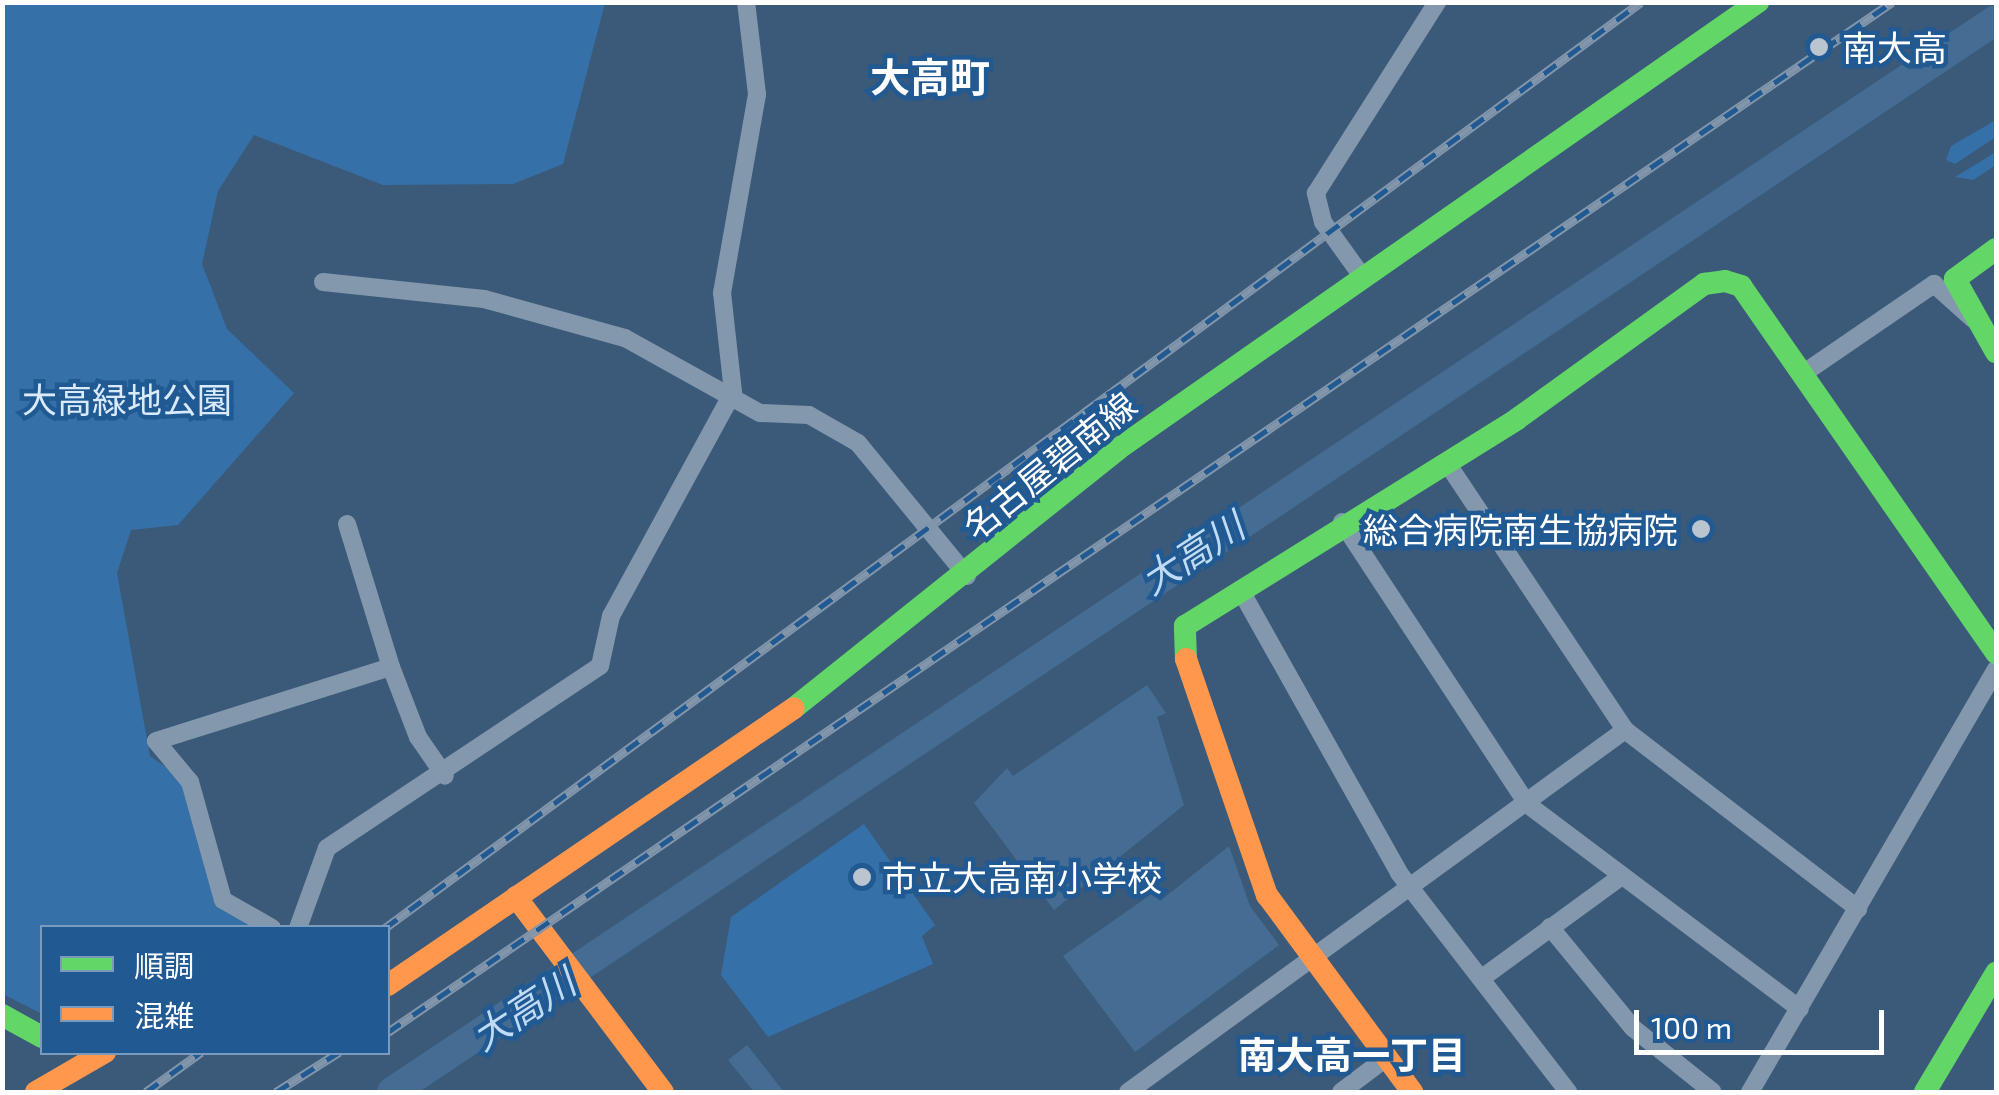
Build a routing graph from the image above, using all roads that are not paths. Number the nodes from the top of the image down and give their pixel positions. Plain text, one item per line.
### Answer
1 (746, 2) edge
2 (1437, 2) edge
3 (1758, 2) edge
4 (1996, 249) edge
5 (1364, 279) junction
6 (323, 282) dead end
7 (1974, 319) junction
8 (1996, 352) edge
9 (1804, 373) junction
10 (733, 392) junction
11 (1447, 463) junction
12 (1342, 522) junction
13 (347, 524) dead end
14 (967, 576) junction
15 (1241, 591) junction
16 (1996, 653) edge
17 (391, 667) junction
18 (1996, 669) edge
19 (1624, 730) junction
20 (446, 776) junction
21 (1527, 804) junction
22 (1622, 876) junction
23 (1410, 888) junction
24 (516, 896) junction
25 (1858, 909) junction
26 (267, 925) edge
27 (299, 925) edge
28 (1550, 927) junction
29 (1310, 958) junction
30 (1482, 978) junction
31 (390, 984) edge
32 (1992, 989) edge
33 (1800, 1009) junction
34 (2, 1015) edge
35 (40, 1036) edge
36 (1386, 1058) junction
37 (66, 1060) edge
38 (36, 1092) edge
39 (662, 1092) edge
40 (1128, 1092) edge
41 (1340, 1092) edge
42 (1412, 1092) edge
43 (1568, 1092) edge
44 (1713, 1092) edge
45 (1750, 1092) edge
46 (1925, 1092) edge

1 - 10 street
2 - 5 street
3 - 5 street, 名古屋碧南線
4 - 7 street
5 - 14 street, 名古屋碧南線
6 - 10 street
7 - 8 street
7 - 9 street
9 - 11 street
9 - 16 street
10 - 14 street
10 - 20 street
11 - 12 street
11 - 19 street
12 - 15 street
12 - 21 street
13 - 17 street
14 - 24 street, 名古屋碧南線
15 - 23 street
15 - 29 street
17 - 20 street
17 - 26 street
18 - 25 street
19 - 21 street
19 - 25 street
20 - 27 street
21 - 22 street
21 - 23 street
22 - 28 street
22 - 33 street
23 - 29 street
23 - 30 street
24 - 31 street, 名古屋碧南線
24 - 39 street
25 - 33 street
28 - 30 street
28 - 44 street
29 - 36 street
29 - 40 street
30 - 43 street
32 - 46 street
33 - 45 street
34 - 35 street
36 - 41 street
36 - 42 street
37 - 38 street

